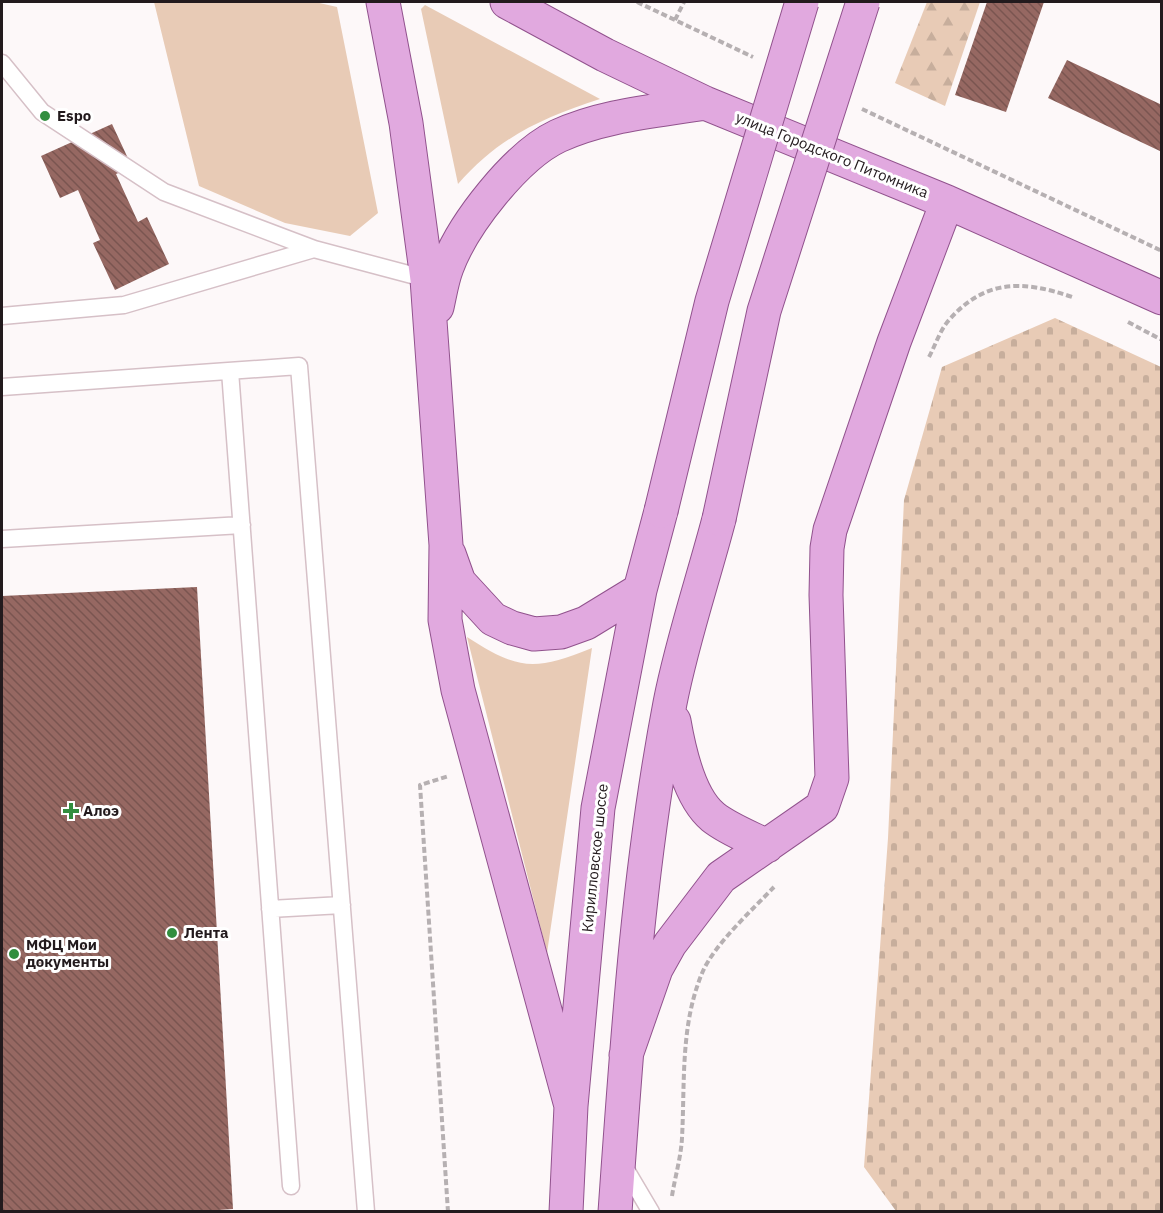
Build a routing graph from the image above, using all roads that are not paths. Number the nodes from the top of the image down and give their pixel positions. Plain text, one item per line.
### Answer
1 (383, 2) edge
2 (507, 2) edge
3 (802, 2) edge
4 (863, 2) edge
5 (2, 63) edge
6 (705, 102) junction
7 (946, 202) junction
8 (314, 249) junction
9 (427, 279) junction
10 (1161, 298) edge
11 (2, 316) edge
12 (432, 330) junction
13 (230, 372) junction
14 (2, 387) edge
15 (242, 525) junction
16 (2, 539) edge
17 (446, 545) junction
18 (640, 590) junction
19 (670, 701) junction
20 (767, 846) junction
21 (342, 905) junction
22 (270, 909) junction
23 (626, 1055) junction
24 (571, 1106) junction
25 (619, 1159) junction
26 (291, 1186) dead end
27 (366, 1212) edge
28 (566, 1212) edge
29 (615, 1212) edge
30 (651, 1212) edge

1 - 9 main road
2 - 6 main road, улица Городского Питомника
3 - 18 main road, Кирилловское шоссе, bridge
4 - 19 main road, bridge
5 - 8 lane
6 - 7 main road, улица Городского Питомника
6 - 12 main road
7 - 10 main road, улица Городского Питомника
7 - 20 main road
8 - 9 lane
8 - 11 lane
9 - 12 main road
12 - 17 main road
13 - 14 lane
13 - 15 lane
13 - 21 lane
15 - 16 lane
15 - 22 lane
17 - 18 main road
17 - 24 main road
18 - 24 main road, Кирилловское шоссе
19 - 20 main road
19 - 23 main road
20 - 23 main road
21 - 22 lane
21 - 27 lane
22 - 26 lane
23 - 25 main road
24 - 28 main road, Кирилловское шоссе
25 - 29 main road
25 - 30 lane

